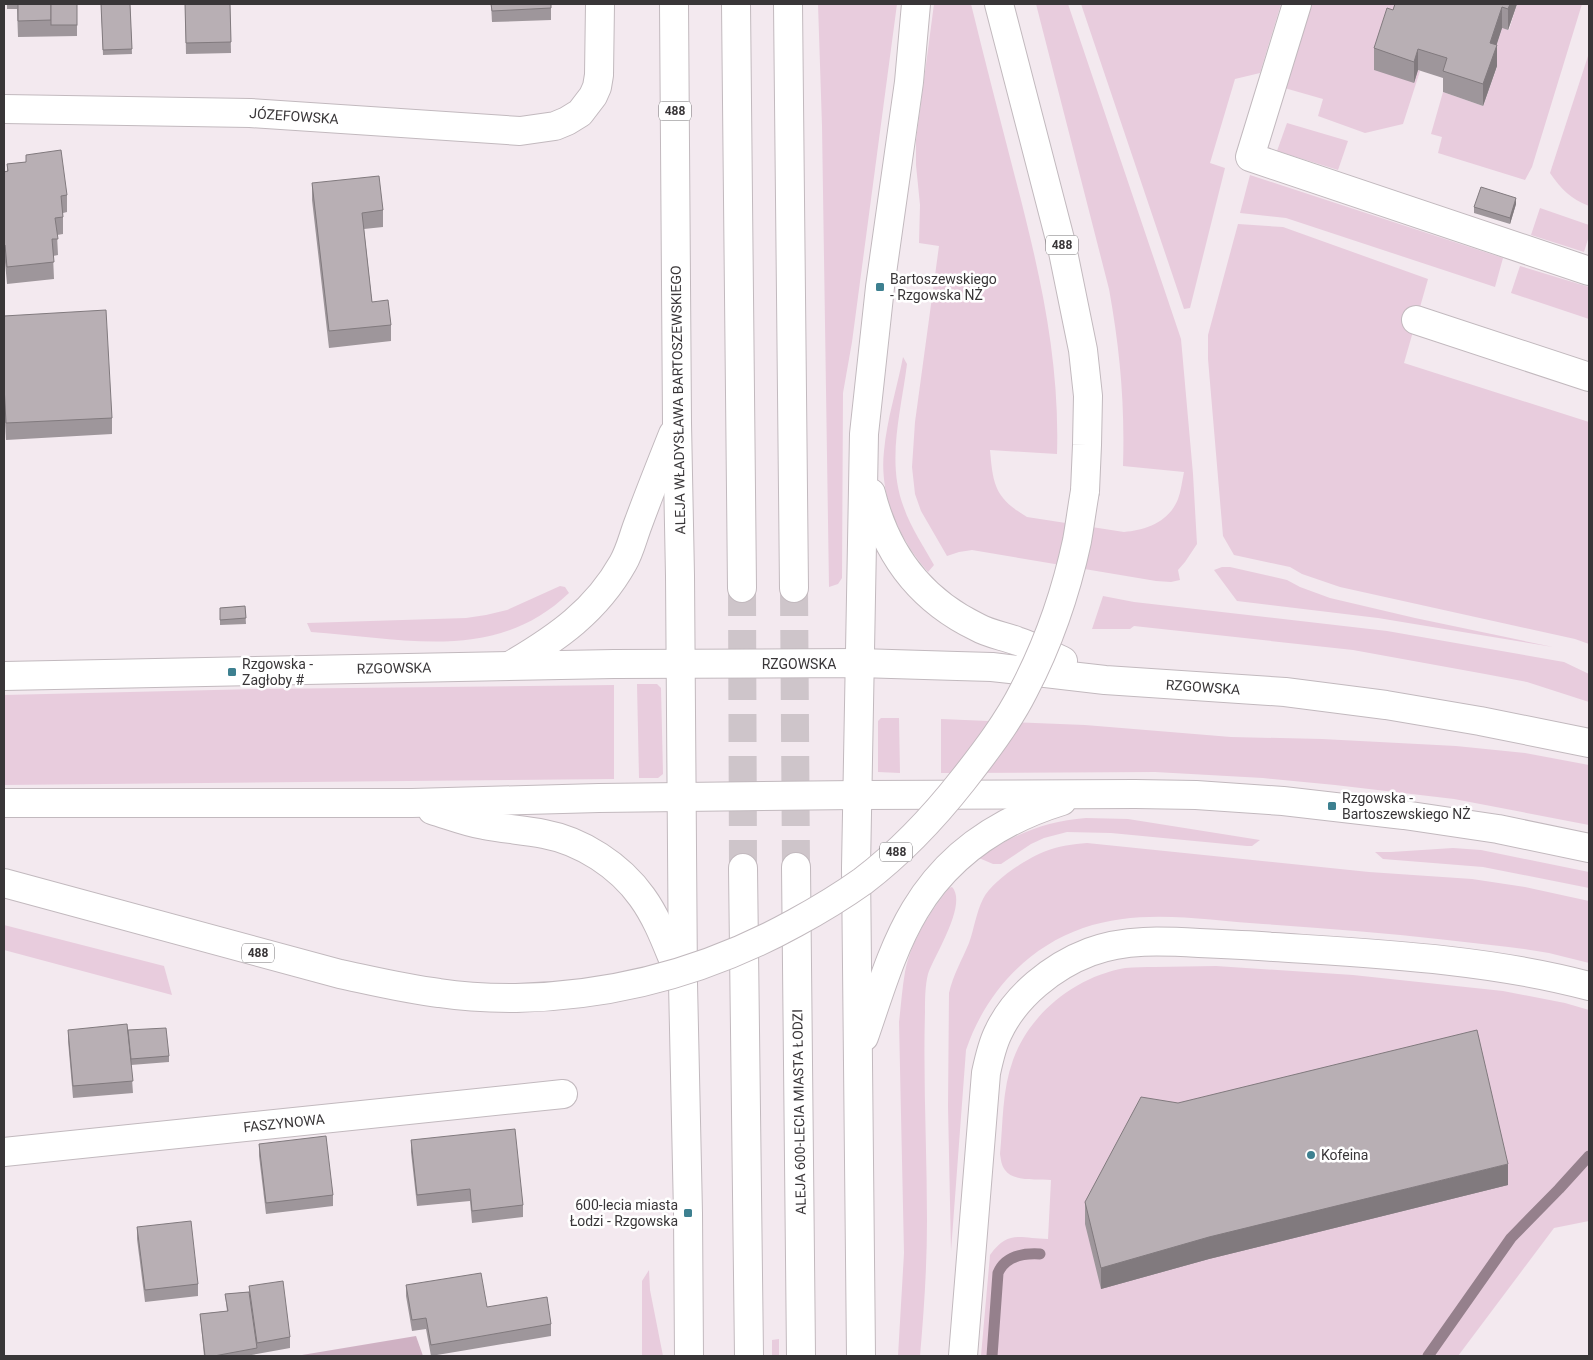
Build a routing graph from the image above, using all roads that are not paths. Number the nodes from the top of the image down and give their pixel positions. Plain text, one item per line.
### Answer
1 (600, 4) edge
2 (674, 4) edge
3 (736, 4) edge
4 (788, 4) edge
5 (916, 4) edge
6 (999, 4) edge
7 (1297, 4) edge
8 (4, 109) edge
9 (1589, 271) edge
10 (1416, 320) dead end
11 (1589, 377) edge
12 (677, 423) junction
13 (864, 463) junction
14 (742, 588) tunnel mouth
15 (794, 588) tunnel mouth
16 (859, 663) junction
17 (681, 664) junction
18 (510, 666) junction
19 (4, 676) edge
20 (1105, 680) junction
21 (1589, 743) edge
22 (1084, 794) junction
23 (857, 795) junction
24 (681, 797) junction
25 (4, 803) edge
26 (412, 803) junction
27 (1589, 848) edge
28 (796, 867) tunnel mouth
29 (742, 868) tunnel mouth
30 (4, 883) edge
31 (683, 983) junction
32 (1589, 986) edge
33 (858, 1055) junction
34 (563, 1094) dead end
35 (4, 1152) edge
36 (689, 1356) edge
37 (750, 1356) edge
38 (801, 1356) edge
39 (861, 1356) edge
40 (963, 1356) edge

1 - 8 main road, JÓZEFOWSKA
2 - 12 main road, ALEJA WŁADYSŁAWA BARTOSZEWSKIEGO / 488
3 - 14 main road
4 - 15 main road
5 - 13 main road
6 - 30 main road, 488, bridge
7 - 9 main road
10 - 11 main road
12 - 17 main road, ALEJA WŁADYSŁAWA BARTOSZEWSKIEGO
12 - 18 main road, 488
13 - 16 main road
13 - 20 main road
16 - 17 main road, RZGOWSKA
16 - 20 main road, RZGOWSKA
16 - 23 main road
17 - 18 main road, RZGOWSKA
17 - 24 main road, ALEJA WŁADYSŁAWA BARTOSZEWSKIEGO
18 - 19 main road, RZGOWSKA / 488
20 - 21 main road, RZGOWSKA
22 - 23 main road
22 - 27 main road
22 - 33 main road
23 - 24 main road
23 - 33 main road
24 - 26 main road
24 - 31 main road, ALEJA WŁADYSŁAWA BARTOSZEWSKIEGO
25 - 26 main road
26 - 31 main road
28 - 38 main road, ALEJA 600-LECIA MIASTA ŁODZI
29 - 37 main road
31 - 36 main road, ALEJA WŁADYSŁAWA BARTOSZEWSKIEGO
32 - 40 main road
33 - 39 main road
34 - 35 main road, FASZYNOWA

